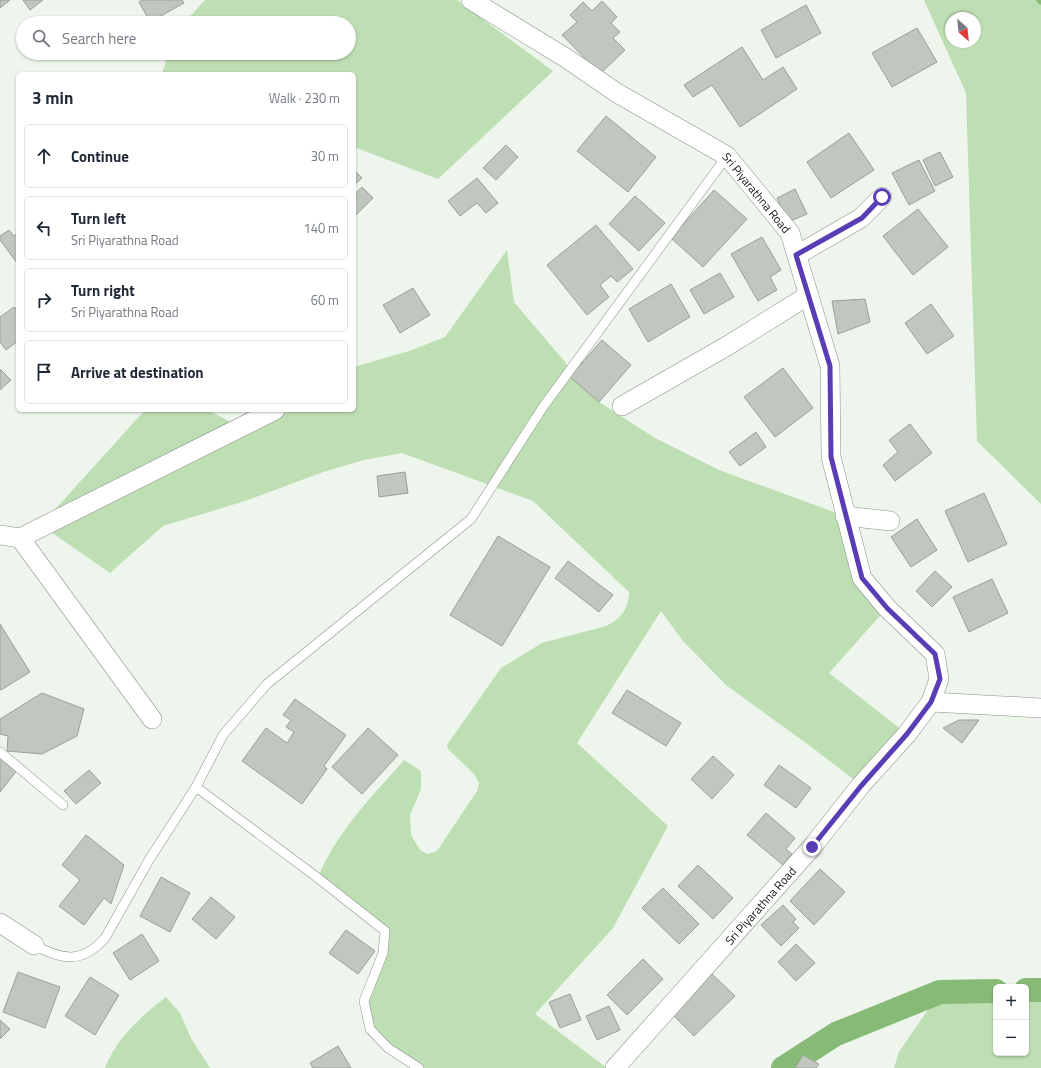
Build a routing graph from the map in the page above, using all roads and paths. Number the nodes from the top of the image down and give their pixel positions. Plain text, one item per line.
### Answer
1 (471, 0) edge
2 (727, 156) junction
3 (882, 197) dead end
4 (796, 255) junction
5 (809, 295) junction
6 (622, 406) dead end
7 (271, 412) edge
8 (846, 516) junction
9 (890, 521) dead end
10 (0, 535) edge
11 (20, 538) junction
12 (931, 702) junction
13 (1041, 708) edge
14 (152, 719) dead end
15 (0, 752) edge
16 (196, 787) junction
17 (63, 806) dead end
18 (0, 923) edge
19 (34, 945) joint
20 (419, 1068) edge
21 (615, 1068) edge

1 - 2 street, Sri Piyarathna Road
2 - 4 street, Sri Piyarathna Road
2 - 16 lane
3 - 4 street
4 - 5 street, Sri Piyarathna Road
5 - 6 street
5 - 8 street, Sri Piyarathna Road
7 - 11 street
8 - 9 street
8 - 12 street, Sri Piyarathna Road
10 - 11 street
11 - 14 street
12 - 13 street
12 - 21 street, Sri Piyarathna Road
15 - 17 lane
16 - 19 lane
16 - 20 lane
18 - 19 street

